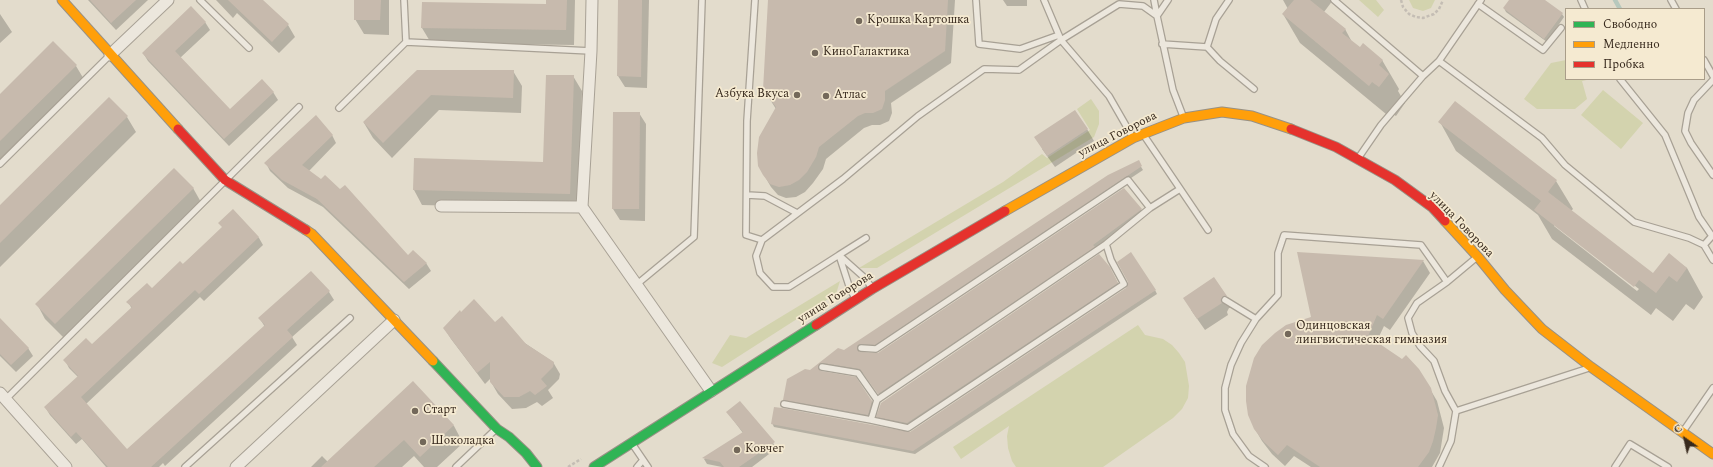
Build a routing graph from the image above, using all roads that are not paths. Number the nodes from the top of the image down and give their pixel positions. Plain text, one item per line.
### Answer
1 (62, 0) edge
2 (168, 0) edge
3 (200, 0) edge
4 (404, 0) edge
5 (592, 0) edge
6 (702, 0) edge
7 (755, 0) edge
8 (976, 0) edge
9 (1044, 0) edge
10 (1154, 0) edge
11 (1168, 0) edge
12 (1229, 0) edge
13 (1334, 0) edge
14 (1480, 2) edge
15 (1157, 16) junction
16 (1560, 28) dead end
17 (1060, 38) junction
18 (406, 42) junction
19 (1162, 44) junction
20 (1207, 47) junction
21 (249, 48) dead end
22 (591, 51) junction
23 (110, 55) junction
24 (1439, 61) junction
25 (1705, 62) edge
26 (1423, 76) junction
27 (1713, 76) edge
28 (1621, 80) edge
29 (1713, 80) edge
30 (1254, 89) dead end
31 (299, 107) dead end
32 (339, 108) dead end
33 (1184, 118) junction
34 (1143, 134) junction
35 (1133, 138) junction
36 (1358, 158) junction
37 (0, 164) edge
38 (1713, 175) edge
39 (225, 180) junction
40 (1180, 189) junction
41 (746, 195) junction
42 (440, 206) dead end
43 (582, 207) junction
44 (1150, 208) junction
45 (798, 213) junction
46 (1208, 230) dead end
47 (1713, 236) edge
48 (866, 238) dead end
49 (762, 240) junction
50 (1106, 244) junction
51 (1704, 245) junction
52 (839, 255) junction
53 (1478, 257) junction
54 (1713, 260) edge
55 (1447, 282) junction
56 (636, 285) junction
57 (872, 289) junction
58 (856, 299) junction
59 (1226, 300) dead end
60 (350, 318) dead end
61 (1256, 319) junction
62 (394, 320) junction
63 (861, 348) dead end
64 (822, 367) dead end
65 (1591, 367) junction
66 (1713, 388) edge
67 (711, 391) junction
68 (3, 396) edge
69 (877, 400) junction
70 (784, 404) dead end
71 (1456, 411) junction
72 (870, 420) junction
73 (497, 429) junction
74 (1683, 432) junction
75 (631, 443) junction
76 (1713, 454) edge
77 (643, 460) junction
78 (66, 467) edge
79 (184, 467) edge
80 (236, 467) edge
81 (456, 467) edge
82 (537, 467) edge
83 (594, 467) edge
84 (636, 467) edge
85 (648, 467) edge
86 (1265, 467) edge
87 (1439, 467) edge
88 (1615, 467) edge
89 (1668, 467) edge

1 - 23 main road
2 - 23 street
3 - 21 lane
4 - 18 lane
5 - 22 street
6 - 56 lane
7 - 41 lane
8 - 17 lane
9 - 17 lane
10 - 15 lane
11 - 15 lane
12 - 20 lane
13 - 26 lane
14 - 16 lane
14 - 24 lane
15 - 17 lane
15 - 19 lane
17 - 35 lane
17 - 45 lane
18 - 22 lane
18 - 32 lane
19 - 20 lane
19 - 33 lane
20 - 30 lane
22 - 43 street
23 - 37 lane
23 - 39 main road
24 - 26 lane
24 - 51 lane
25 - 27 lane
26 - 36 lane
28 - 47 lane
29 - 38 lane
31 - 39 lane
33 - 34 main road, улица Говорова
33 - 36 main road, улица Говорова
34 - 35 main road, улица Говорова
34 - 40 lane
35 - 57 main road, улица Говорова
36 - 53 main road, улица Говорова
39 - 62 main road
39 - 68 lane
40 - 44 lane
40 - 46 lane
41 - 45 lane
41 - 49 lane
42 - 43 street
43 - 56 street
44 - 50 lane
44 - 63 lane
45 - 49 lane
47 - 51 lane
48 - 52 lane
49 - 52 lane
50 - 69 lane
50 - 72 lane
51 - 54 lane
52 - 57 lane
52 - 58 lane
53 - 55 lane
53 - 65 main road, улица Говорова
55 - 61 lane
55 - 71 lane
56 - 67 street
57 - 58 main road, улица Говорова
58 - 67 main road, улица Говорова
59 - 61 lane
60 - 79 lane
61 - 86 lane
62 - 73 main road
62 - 80 street
64 - 69 lane
65 - 71 lane
65 - 74 main road, улица Говорова
66 - 74 lane
67 - 75 main road, улица Говорова
68 - 78 street
69 - 72 lane
70 - 72 lane
71 - 87 lane
73 - 81 lane
73 - 82 main road
74 - 76 main road, улица Говорова
75 - 77 lane
75 - 83 main road, улица Говорова
77 - 84 lane
77 - 85 lane
88 - 89 lane

